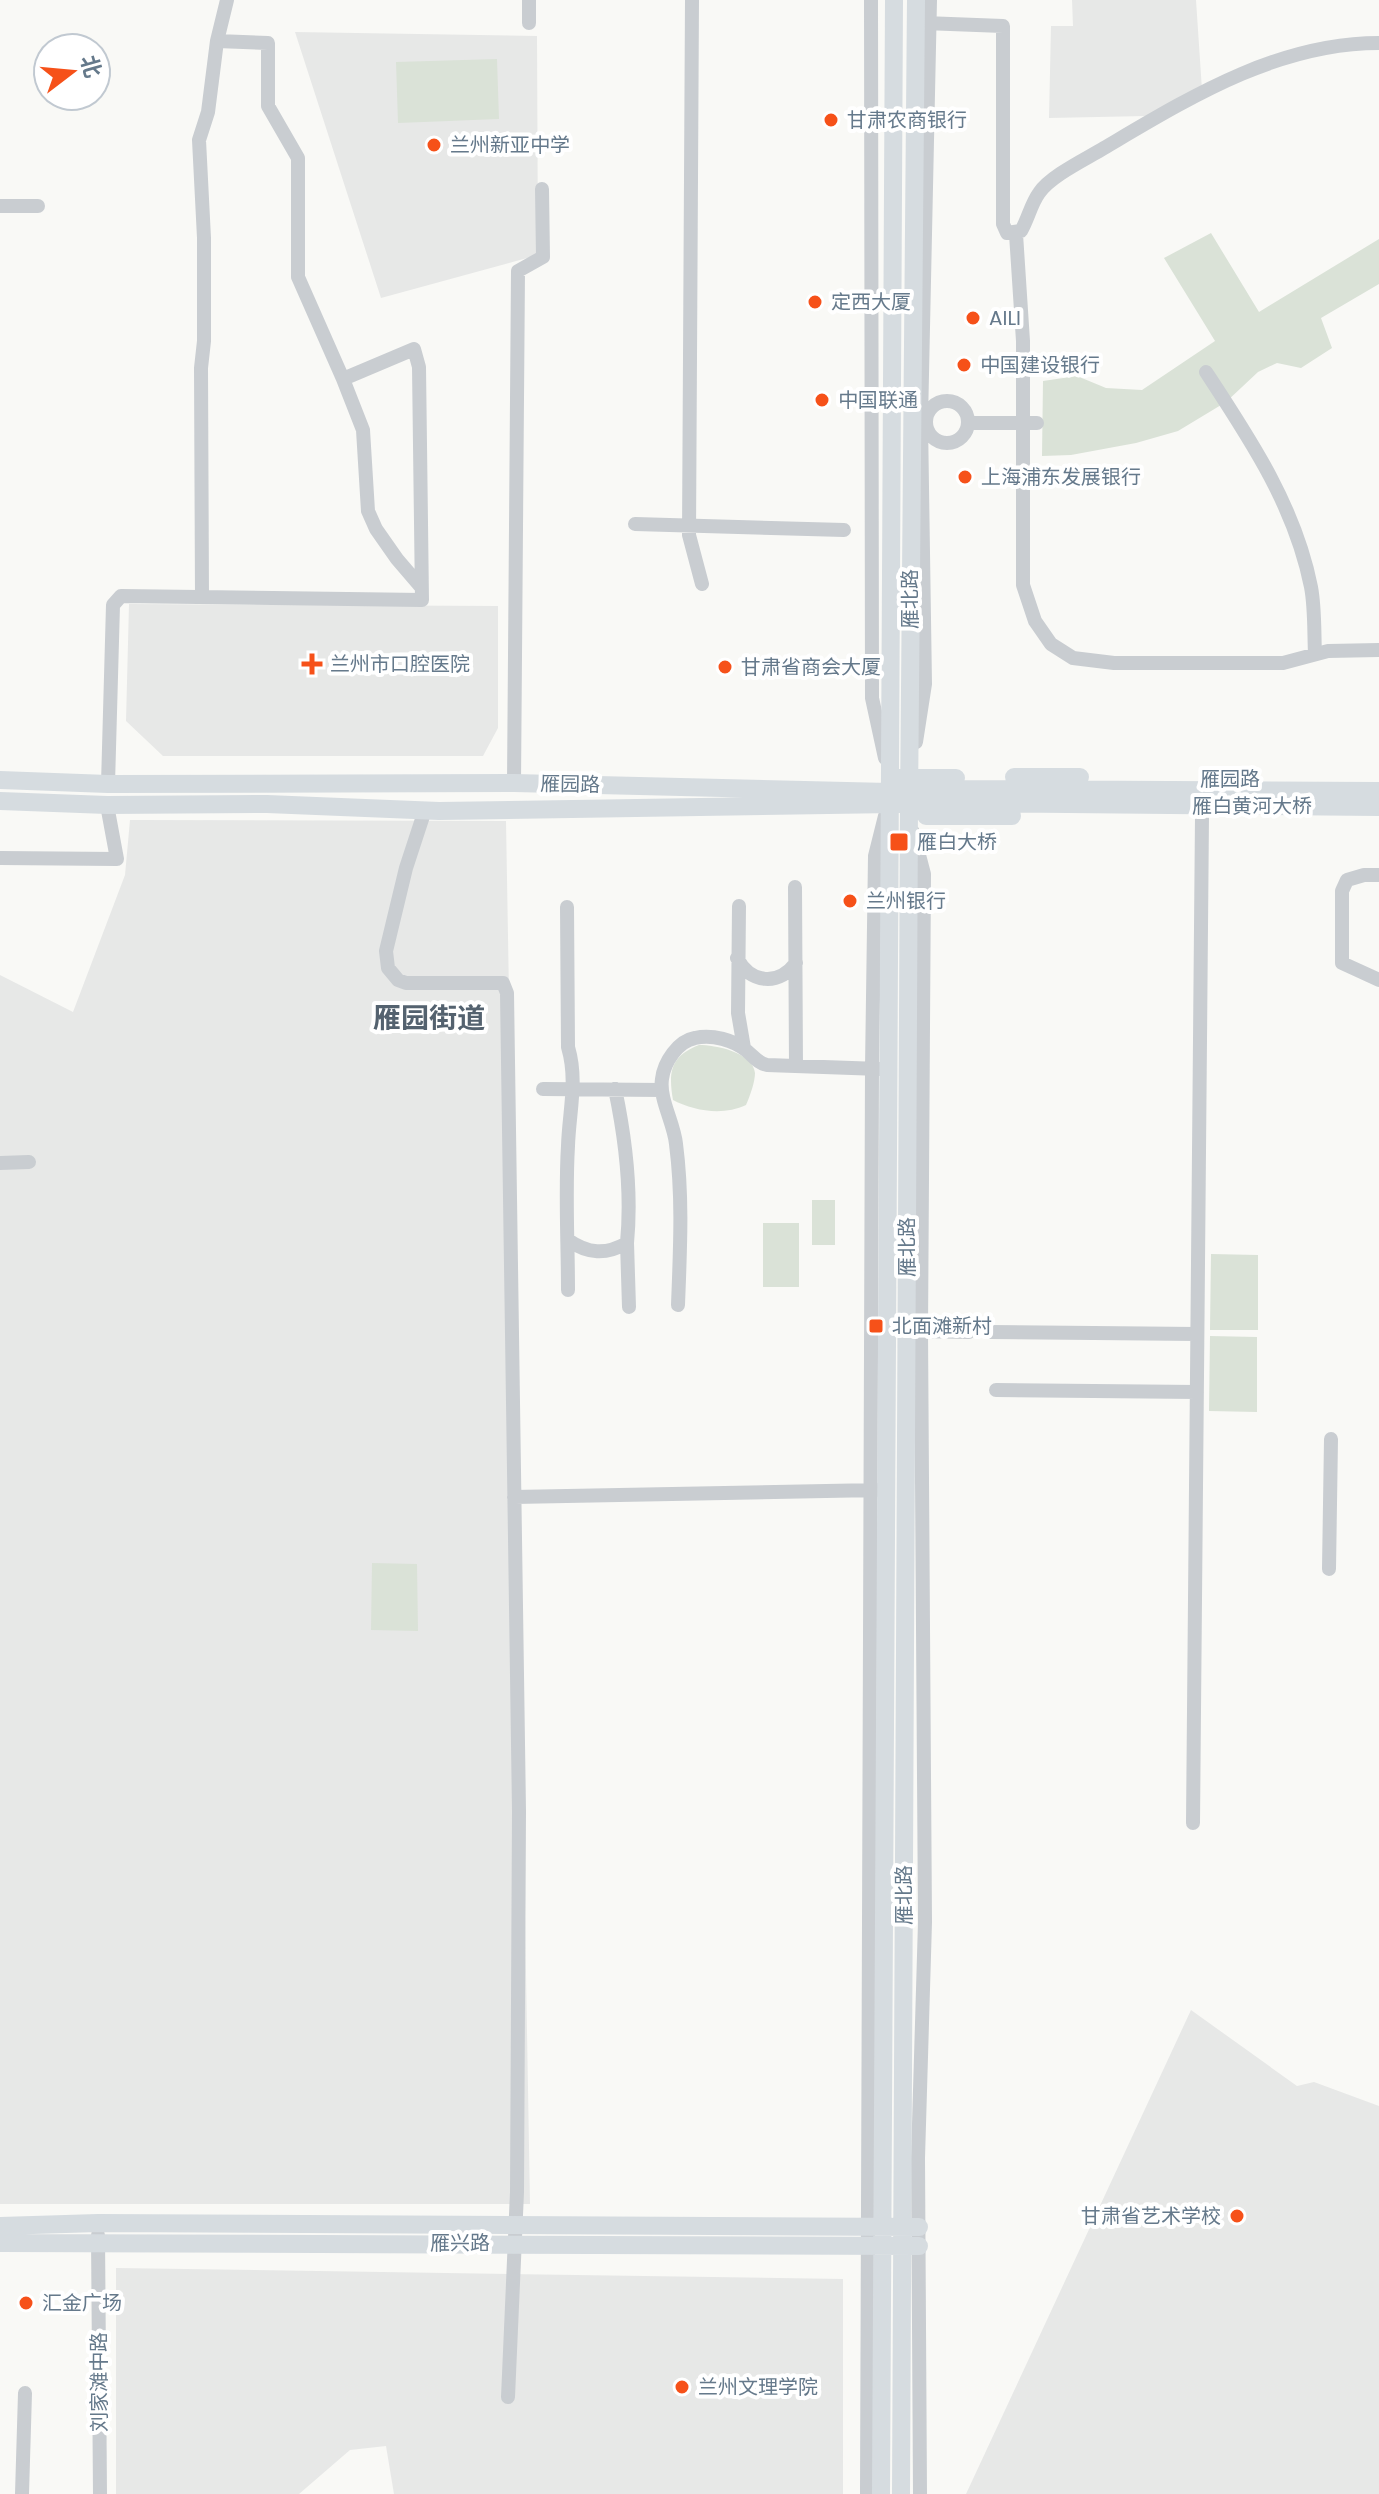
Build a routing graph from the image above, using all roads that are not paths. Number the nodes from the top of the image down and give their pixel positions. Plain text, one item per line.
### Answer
1 (227, 0) edge
2 (529, 0) edge
3 (692, 0) edge
4 (871, 0) edge
5 (894, 0) edge
6 (916, 0) edge
7 (930, 0) edge
8 (923, 22) junction
9 (529, 23) dead end
10 (217, 41) junction
11 (1379, 43) edge
12 (542, 189) dead end
13 (0, 206) edge
14 (38, 206) dead end
15 (1016, 234) junction
16 (1206, 372) dead end
17 (343, 379) junction
18 (891, 419) junction
19 (920, 421) junction
20 (1030, 422) junction
21 (968, 423) junction
22 (635, 524) dead end
23 (689, 525) junction
24 (844, 530) dead end
25 (702, 584) dead end
26 (421, 587) junction
27 (202, 596) junction
28 (1379, 650) edge
29 (1315, 654) junction
30 (0, 780) edge
31 (1379, 780) edge
32 (514, 783) junction
33 (108, 784) junction
34 (1139, 790) joint
35 (1379, 791) edge
36 (889, 797) junction
37 (909, 797) junction
38 (0, 801) edge
39 (107, 805) junction
40 (1125, 805) joint
41 (1379, 807) edge
42 (425, 810) junction
43 (1202, 816) junction
44 (1379, 816) edge
45 (0, 858) edge
46 (1379, 875) edge
47 (795, 887) dead end
48 (739, 906) dead end
49 (567, 907) dead end
50 (737, 958) junction
51 (796, 963) junction
52 (1379, 980) edge
53 (744, 1048) junction
54 (796, 1066) junction
55 (880, 1069) junction
56 (916, 1070) junction
57 (543, 1089) dead end
58 (573, 1089) junction
59 (615, 1089) junction
60 (662, 1090) junction
61 (29, 1162) dead end
62 (0, 1163) edge
63 (568, 1240) junction
64 (627, 1243) junction
65 (568, 1290) dead end
66 (678, 1305) dead end
67 (629, 1307) dead end
68 (914, 1331) junction
69 (878, 1332) junction
70 (969, 1332) dead end
71 (990, 1332) dead end
72 (1197, 1334) junction
73 (996, 1390) dead end
74 (1197, 1392) junction
75 (1331, 1439) dead end
76 (906, 1489) junction
77 (878, 1490) junction
78 (514, 1497) junction
79 (1329, 1569) dead end
80 (1193, 1823) dead end
81 (98, 2223) junction
82 (514, 2224) junction
83 (0, 2226) edge
84 (876, 2227) junction
85 (911, 2227) junction
86 (0, 2243) edge
87 (98, 2243) junction
88 (513, 2243) junction
89 (875, 2246) junction
90 (911, 2246) junction
91 (25, 2393) dead end
92 (508, 2397) dead end
93 (22, 2494) edge
94 (100, 2494) edge
95 (867, 2494) edge
96 (881, 2494) edge
97 (901, 2494) edge
98 (920, 2494) edge

1 - 10 street
2 - 9 street
3 - 23 street
4 - 36 street
5 - 18 main road, 雁北路
6 - 8 main road, 雁北路
7 - 8 street
8 - 15 street
8 - 19 main road, 雁北路
10 - 17 street
10 - 27 street
11 - 15 street
12 - 32 street
13 - 14 street
15 - 20 street
16 - 29 street
17 - 26 street
17 - 26 street
18 - 19 street
18 - 36 main road, 雁北路
19 - 21 street
19 - 21 street
19 - 37 main road, 雁北路
20 - 21 street
20 - 29 street
22 - 23 street
23 - 24 street
23 - 25 street
26 - 27 street
27 - 33 street
28 - 29 street
30 - 33 main road, 雁园路
31 - 37 main road, 雁园路
32 - 33 main road, 雁园路
32 - 36 main road, 雁园路
33 - 39 main road
34 - 35 main road, 雁白黄河大桥
34 - 37 main road, 雁园路
36 - 37 main road, 雁园路
36 - 37 main road, 雁园路
36 - 42 main road, 雁园路
36 - 55 main road, 雁北路
37 - 40 main road, 雁园路
37 - 43 main road, 雁园路
37 - 56 main road, 雁北路
38 - 39 main road, 雁园路
39 - 42 main road, 雁园路
39 - 45 street
40 - 41 main road, 雁白黄河大桥
42 - 78 street
43 - 44 main road, 雁园路
43 - 72 street
46 - 52 street
47 - 51 street
48 - 50 street
49 - 58 street
50 - 51 street
50 - 53 street
51 - 54 street
53 - 54 street
53 - 60 street
54 - 55 street
55 - 56 street
55 - 69 main road, 雁北路
56 - 68 main road, 雁北路
57 - 58 street
58 - 59 street
58 - 63 street
59 - 60 street
59 - 64 street
60 - 66 street
61 - 62 street
63 - 64 street
63 - 65 street
64 - 67 street
68 - 69 street
68 - 70 street
68 - 76 main road, 雁北路
68 - 85 street
69 - 77 main road, 雁北路
71 - 72 street
72 - 74 street
73 - 74 street
74 - 80 street
75 - 79 street
76 - 77 street
76 - 85 main road, 雁北路
77 - 78 street
77 - 84 main road, 雁北路
78 - 82 street
81 - 82 main road, 雁兴路
81 - 83 main road, 雁兴路
81 - 87 street, 刘家滩中路
82 - 84 main road, 雁兴路
82 - 88 street
84 - 85 main road, 雁兴路
84 - 89 main road, 雁北路
85 - 90 main road, 雁北路
86 - 87 main road, 雁兴路
87 - 88 main road, 雁兴路
87 - 94 street, 刘家滩中路
88 - 89 main road, 雁兴路
88 - 92 street
89 - 90 main road, 雁兴路
89 - 95 street
89 - 96 main road, 雁北路
90 - 97 main road, 雁北路
90 - 98 street
91 - 93 street

